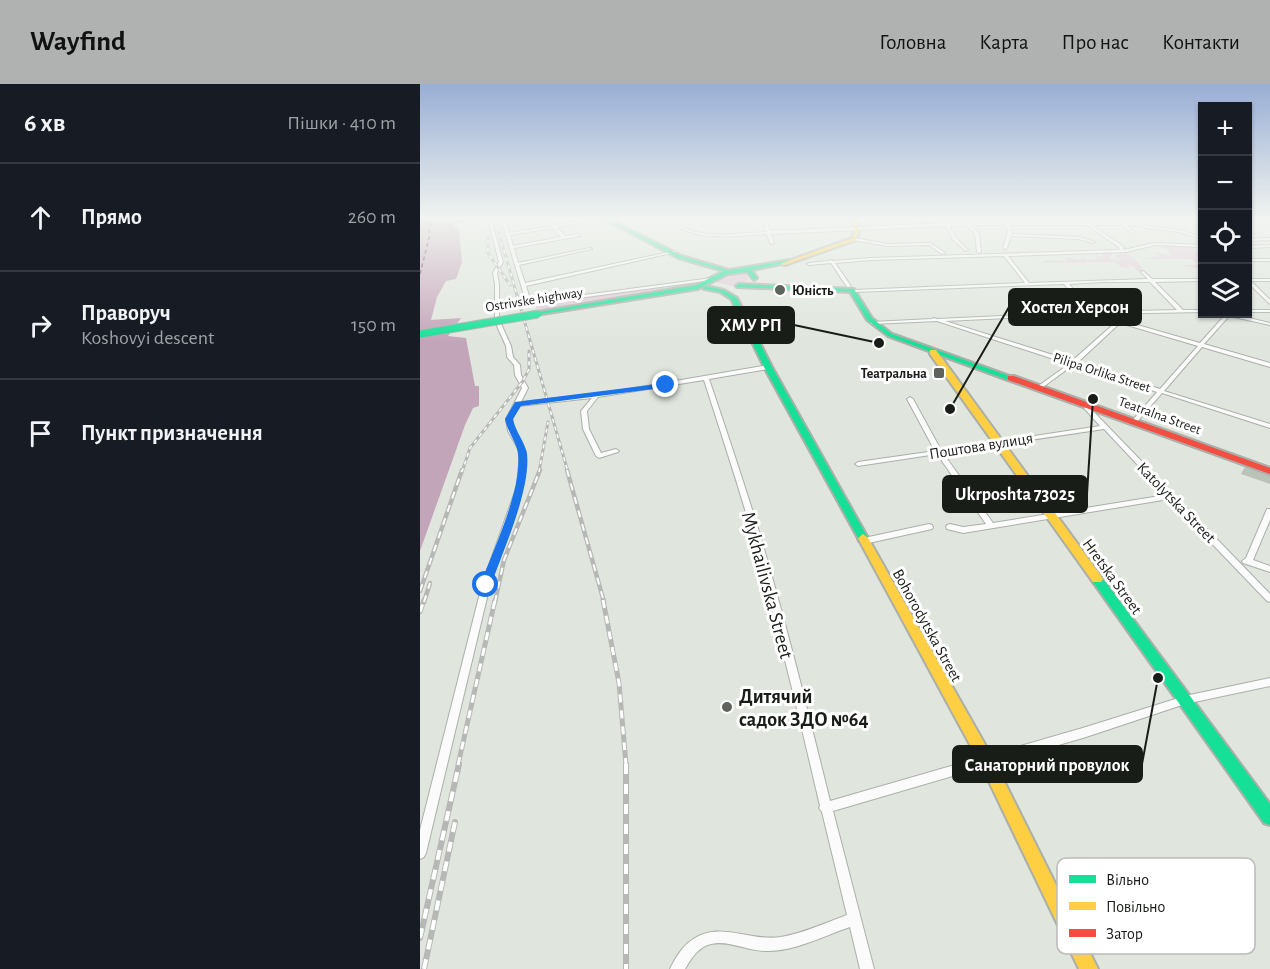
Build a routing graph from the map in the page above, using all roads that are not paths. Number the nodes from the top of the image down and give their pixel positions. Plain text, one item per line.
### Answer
1 (501, 260) edge
2 (516, 260) edge
3 (535, 260) edge
4 (636, 260) edge
5 (694, 260) edge
6 (792, 260) edge
7 (848, 260) edge
8 (1010, 260) edge
9 (831, 261) junction
10 (517, 264) junction
11 (809, 264) dead end
12 (707, 266) junction
13 (1143, 272) dead end
14 (735, 280) junction
15 (1150, 280) junction
16 (1198, 280) edge
17 (1252, 280) edge
18 (1270, 280) edge
19 (1065, 282) junction
20 (1028, 284) junction
21 (1252, 284) edge
22 (523, 285) junction
23 (852, 289) junction
24 (1270, 303) edge
25 (1198, 311) edge
26 (1252, 311) edge
27 (1270, 311) edge
28 (1182, 312) junction
29 (1090, 313) junction
30 (1225, 318) edge
31 (1245, 318) edge
32 (934, 319) junction
33 (1119, 322) junction
34 (872, 323) junction
35 (1270, 324) edge
36 (420, 334) edge
37 (1201, 345) junction
38 (933, 352) junction
39 (1073, 363) junction
40 (1270, 365) edge
41 (768, 368) junction
42 (706, 378) junction
43 (1040, 388) junction
44 (1160, 391) junction
45 (597, 395) junction
46 (910, 399) dead end
47 (518, 404) junction
48 (1089, 406) junction
49 (1134, 422) junction
50 (1270, 426) edge
51 (1105, 427) junction
52 (998, 443) junction
53 (616, 451) dead end
54 (939, 452) junction
55 (858, 464) dead end
56 (1270, 471) edge
57 (1171, 496) junction
58 (1270, 511) edge
59 (1051, 516) junction
60 (990, 526) junction
61 (928, 527) dead end
62 (950, 527) dead end
63 (864, 542) junction
64 (1249, 560) junction
65 (1236, 562) junction
66 (1270, 569) edge
67 (1270, 599) edge
68 (1270, 682) edge
69 (1185, 700) junction
70 (986, 760) junction
71 (825, 808) junction
72 (1270, 817) edge
73 (420, 854) edge
74 (1057, 904) edge
75 (854, 919) junction
76 (1082, 954) edge
77 (677, 969) edge
78 (867, 969) edge
79 (1089, 969) edge

1 - 47 street
2 - 10 street
3 - 10 street
4 - 22 street
5 - 12 street
6 - 14 street, Ostrivske highway
7 - 9 street
8 - 20 street
9 - 11 street
9 - 23 street
10 - 22 street
12 - 14 street
12 - 14 street, Bohorodytska Street
13 - 15 street
14 - 22 street
14 - 23 street
14 - 36 street, Ostrivske highway, bridge
14 - 41 street, Bohorodytska Street
15 - 16 street
15 - 19 street
15 - 28 street
17 - 18 street
19 - 20 street
19 - 29 street
20 - 23 street
21 - 24 street
23 - 34 street
25 - 28 street
26 - 27 street
28 - 29 street
29 - 32 street
29 - 33 street
30 - 37 street
31 - 35 street
32 - 34 street
32 - 39 street, Pilipa Orlika Street
33 - 37 street
33 - 39 street
34 - 38 street, Teatralna Street
37 - 40 street
37 - 44 street
38 - 43 street, Teatralna Street
38 - 52 street, Hretska Street
39 - 43 street
39 - 44 street, Pilipa Orlika Street
41 - 42 street
41 - 63 street, Bohorodytska Street
42 - 45 street
42 - 71 street, Mykhailivska Street
43 - 48 street, Teatralna Street
44 - 49 street
44 - 50 street, Pilipa Orlika Street
45 - 47 street
45 - 53 street
46 - 54 street
47 - 73 street
48 - 49 street, Teatralna Street
48 - 51 street, Katolytska Street
49 - 56 street, Teatralna Street
51 - 52 street, Поштова вулиця
51 - 57 street, Katolytska Street
52 - 54 street, Поштова вулиця
52 - 59 street, Hretska Street
54 - 55 street, Поштова вулиця
54 - 60 street
57 - 59 street
57 - 65 street, Katolytska Street
58 - 64 street
59 - 60 street
59 - 69 street, Hretska Street
60 - 62 street
61 - 63 street
63 - 70 street, Bohorodytska Street
64 - 65 street
64 - 66 street
65 - 67 street, Katolytska Street
68 - 69 street
69 - 70 street
69 - 72 street, Hretska Street
70 - 71 street
70 - 74 street, Bohorodytska Street
71 - 75 street, Mykhailivska Street
75 - 77 street
75 - 78 street, Mykhailivska Street
76 - 79 street, Bohorodytska Street

